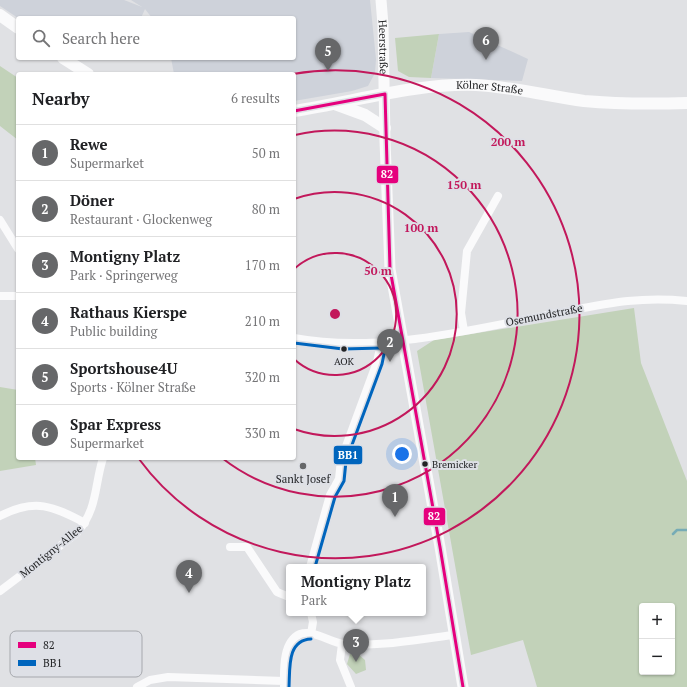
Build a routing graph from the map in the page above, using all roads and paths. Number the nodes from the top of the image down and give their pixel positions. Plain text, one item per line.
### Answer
1 (380, 0) edge
2 (0, 15) edge
3 (16, 27) edge
4 (66, 60) edge
5 (85, 72) edge
6 (385, 94) junction
7 (687, 103) edge
8 (334, 104) junction
9 (296, 111) edge
10 (385, 128) junction
11 (498, 196) dead end
12 (0, 220) edge
13 (16, 246) edge
14 (0, 296) edge
15 (16, 296) edge
16 (687, 301) edge
17 (464, 330) junction
18 (296, 338) edge
19 (402, 340) junction
20 (381, 343) junction
21 (103, 460) edge
22 (0, 516) edge
23 (85, 523) junction
24 (230, 547) dead end
25 (311, 564) edge
26 (0, 591) edge
27 (286, 596) edge
28 (312, 616) edge
29 (311, 634) junction
30 (454, 635) junction
31 (342, 644) junction
32 (284, 684) edge
33 (137, 687) edge
34 (351, 687) edge
35 (463, 687) edge

1 - 6 main road, Heerstraße
2 - 3 main road
4 - 5 main road
6 - 7 main road, Kölner Straße
6 - 8 main road, Kölner Straße
6 - 10 main road, Heerstraße
8 - 9 main road, Kölner Straße
8 - 10 main road
10 - 19 main road, Heerstraße
11 - 17 street
12 - 13 street
14 - 15 street
16 - 17 street, Osemundstraße
17 - 19 street, Osemundstraße
18 - 20 street, Osemundstraße
19 - 20 street, Osemundstraße
19 - 30 main road, Heerstraße
20 - 25 street
21 - 23 street, Montigny-Allee
22 - 23 street
23 - 26 street, Montigny-Allee
24 - 27 street
28 - 29 street
29 - 31 street
29 - 32 street
30 - 31 street
30 - 35 main road, Heerstraße
31 - 34 street
32 - 33 street

